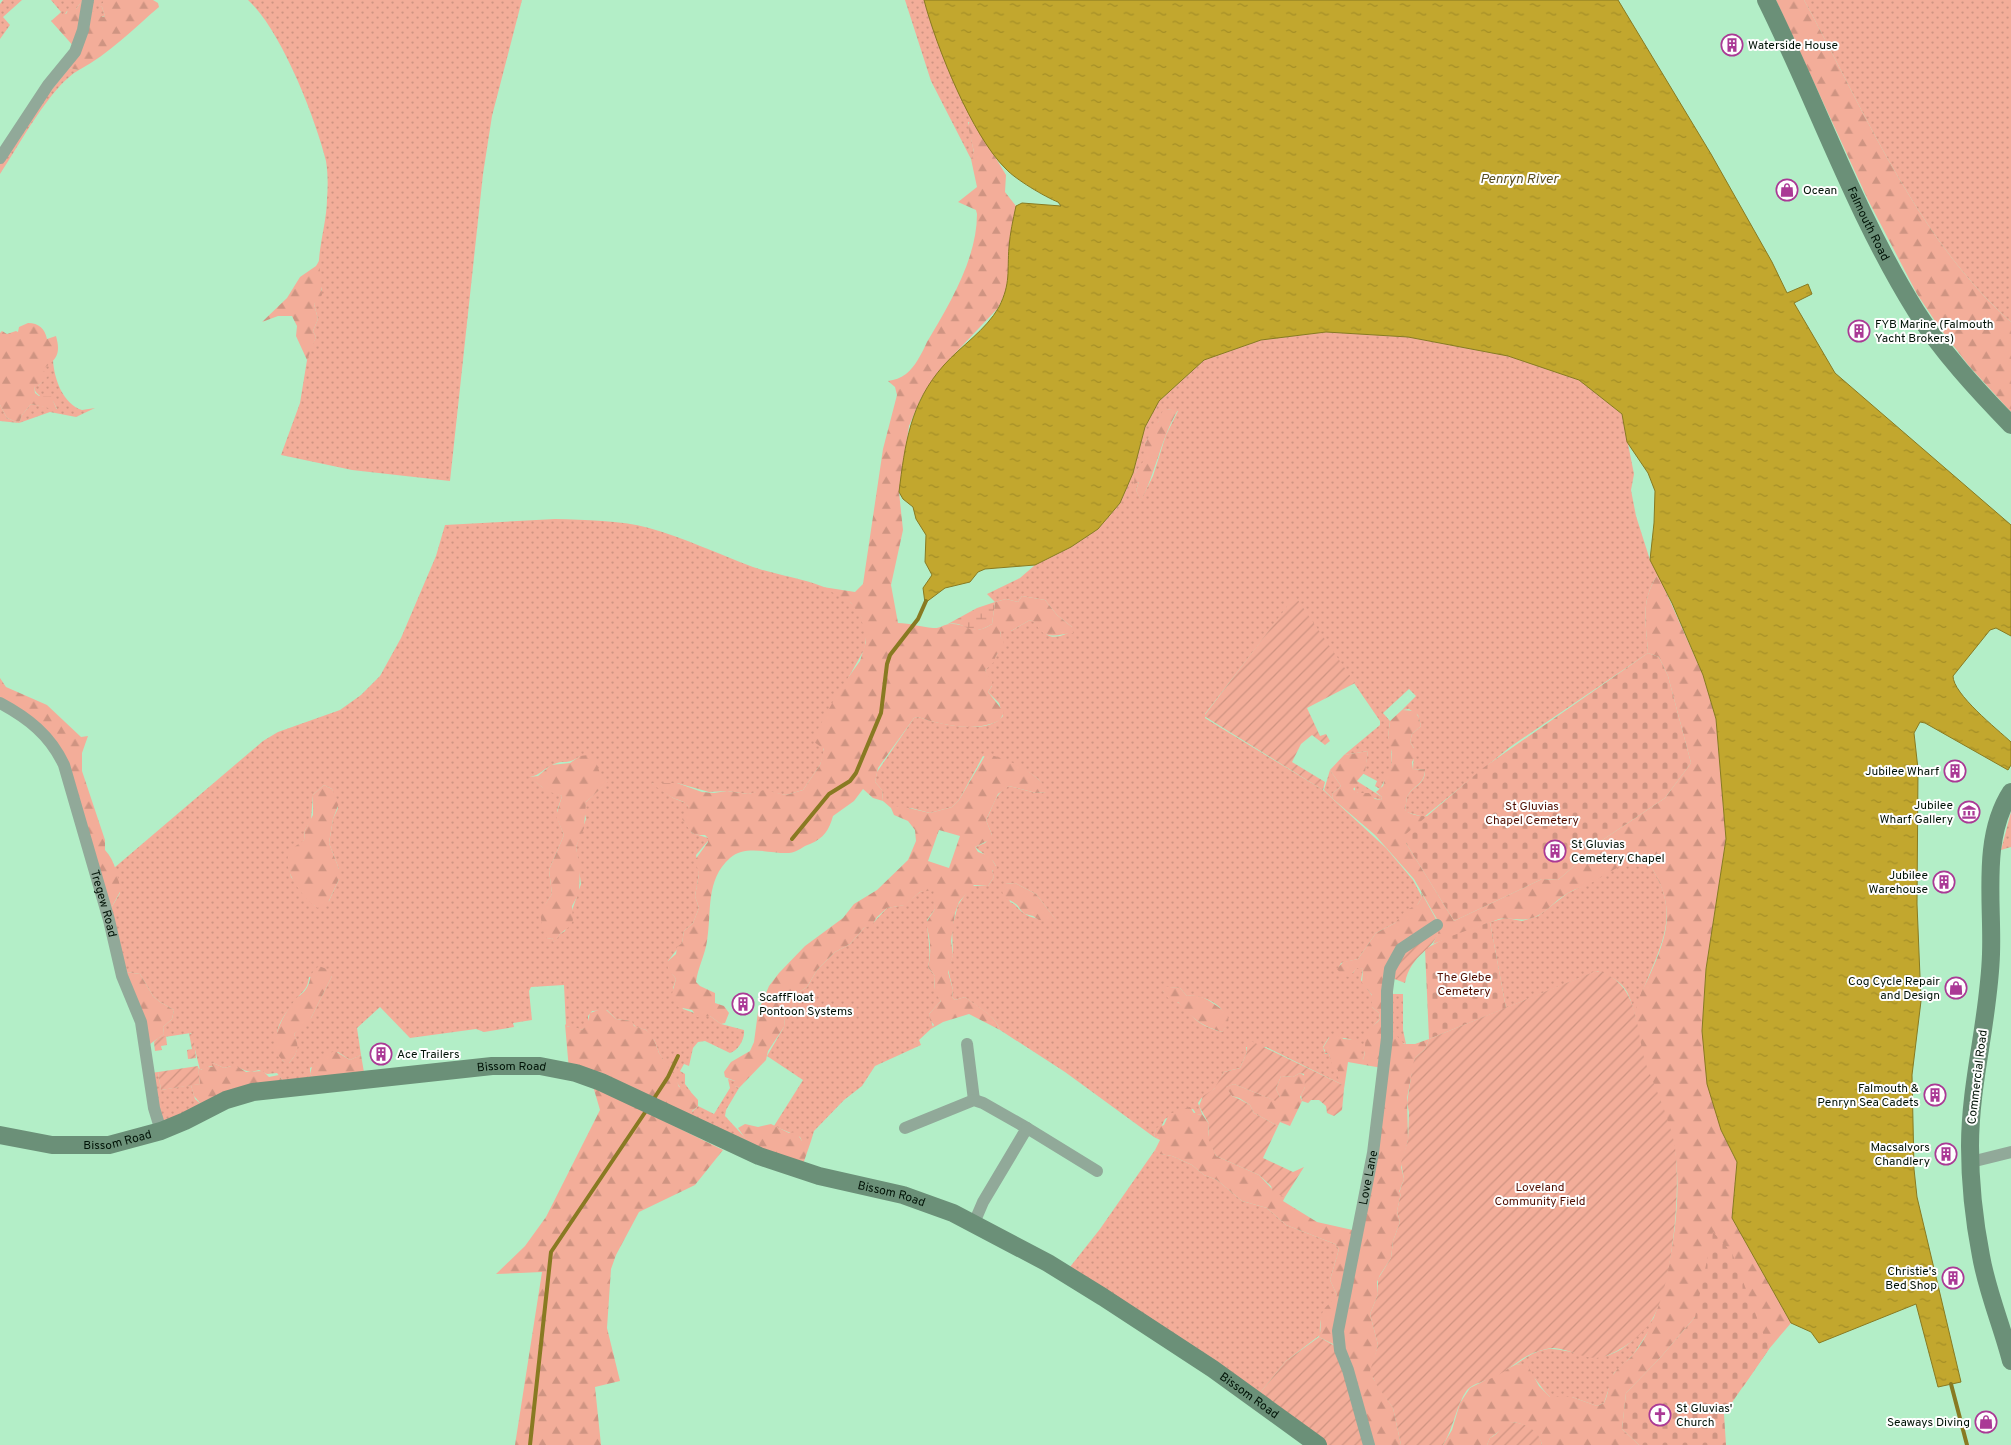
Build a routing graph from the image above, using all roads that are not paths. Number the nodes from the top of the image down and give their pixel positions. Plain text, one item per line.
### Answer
1 (88, 0) edge
2 (1766, 0) edge
3 (0, 158) edge
4 (2011, 425) edge
5 (0, 703) edge
6 (2011, 792) edge
7 (1437, 925) dead end
8 (967, 1044) dead end
9 (974, 1100) junction
10 (905, 1128) dead end
11 (1026, 1128) junction
12 (161, 1131) junction
13 (0, 1135) edge
14 (2011, 1152) edge
15 (1971, 1162) junction
16 (1097, 1171) dead end
17 (974, 1223) junction
18 (2006, 1325) edge
19 (2011, 1361) edge
20 (1318, 1445) edge
21 (1369, 1445) edge

1 - 3 street
2 - 4 street, Falmouth Road
5 - 12 street, Tregew Road
6 - 15 street, Commercial Road
7 - 21 street, Love Lane
8 - 9 street
9 - 10 street
9 - 11 street
11 - 16 street
11 - 17 street
12 - 13 street, Bissom Road
12 - 17 street, Bissom Road
14 - 15 street
15 - 18 street, Commercial Road
17 - 20 street, Bissom Road
18 - 19 street, Commercial Road

